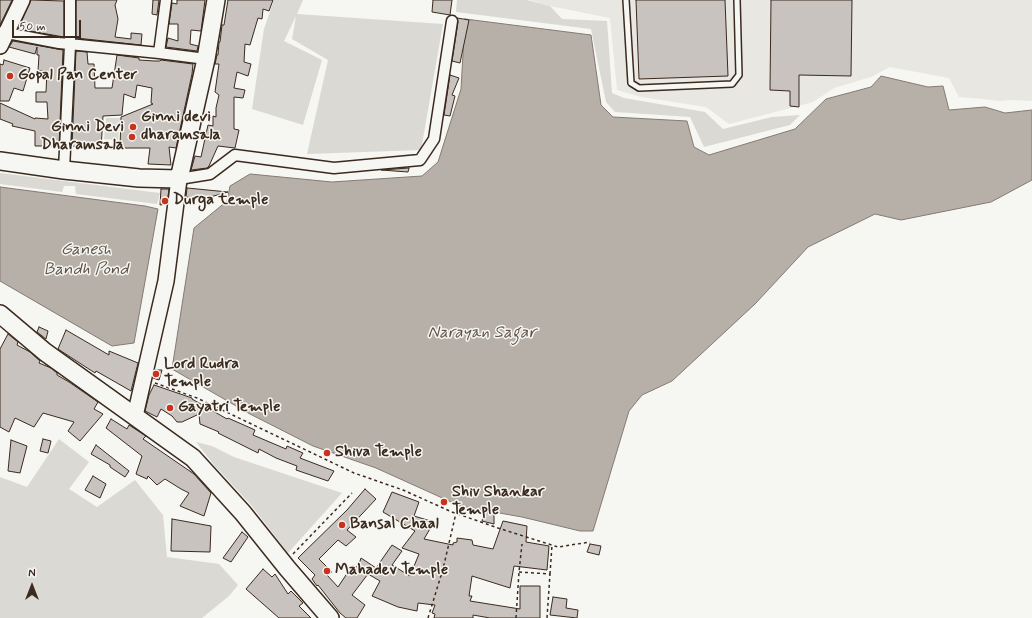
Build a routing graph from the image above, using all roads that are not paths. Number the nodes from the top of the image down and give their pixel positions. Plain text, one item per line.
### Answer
1 (22, 0) edge
2 (70, 0) edge
3 (166, 0) edge
4 (216, 0) edge
5 (626, 0) edge
6 (737, 0) edge
7 (452, 21) dead end
8 (4, 32) edge
9 (70, 44) junction
10 (0, 46) edge
11 (159, 53) junction
12 (206, 59) junction
13 (0, 161) edge
14 (64, 170) junction
15 (179, 179) junction
16 (0, 314) edge
17 (135, 416) junction
18 (330, 618) edge

1 - 8 main road
2 - 9 street
3 - 11 street
4 - 12 main road
5 - 6 lane
7 - 15 street
8 - 9 street
8 - 10 main road
9 - 11 street
9 - 14 street
11 - 12 street
12 - 15 main road
13 - 14 main road
14 - 15 main road
15 - 17 main road
16 - 17 main road
17 - 18 main road

